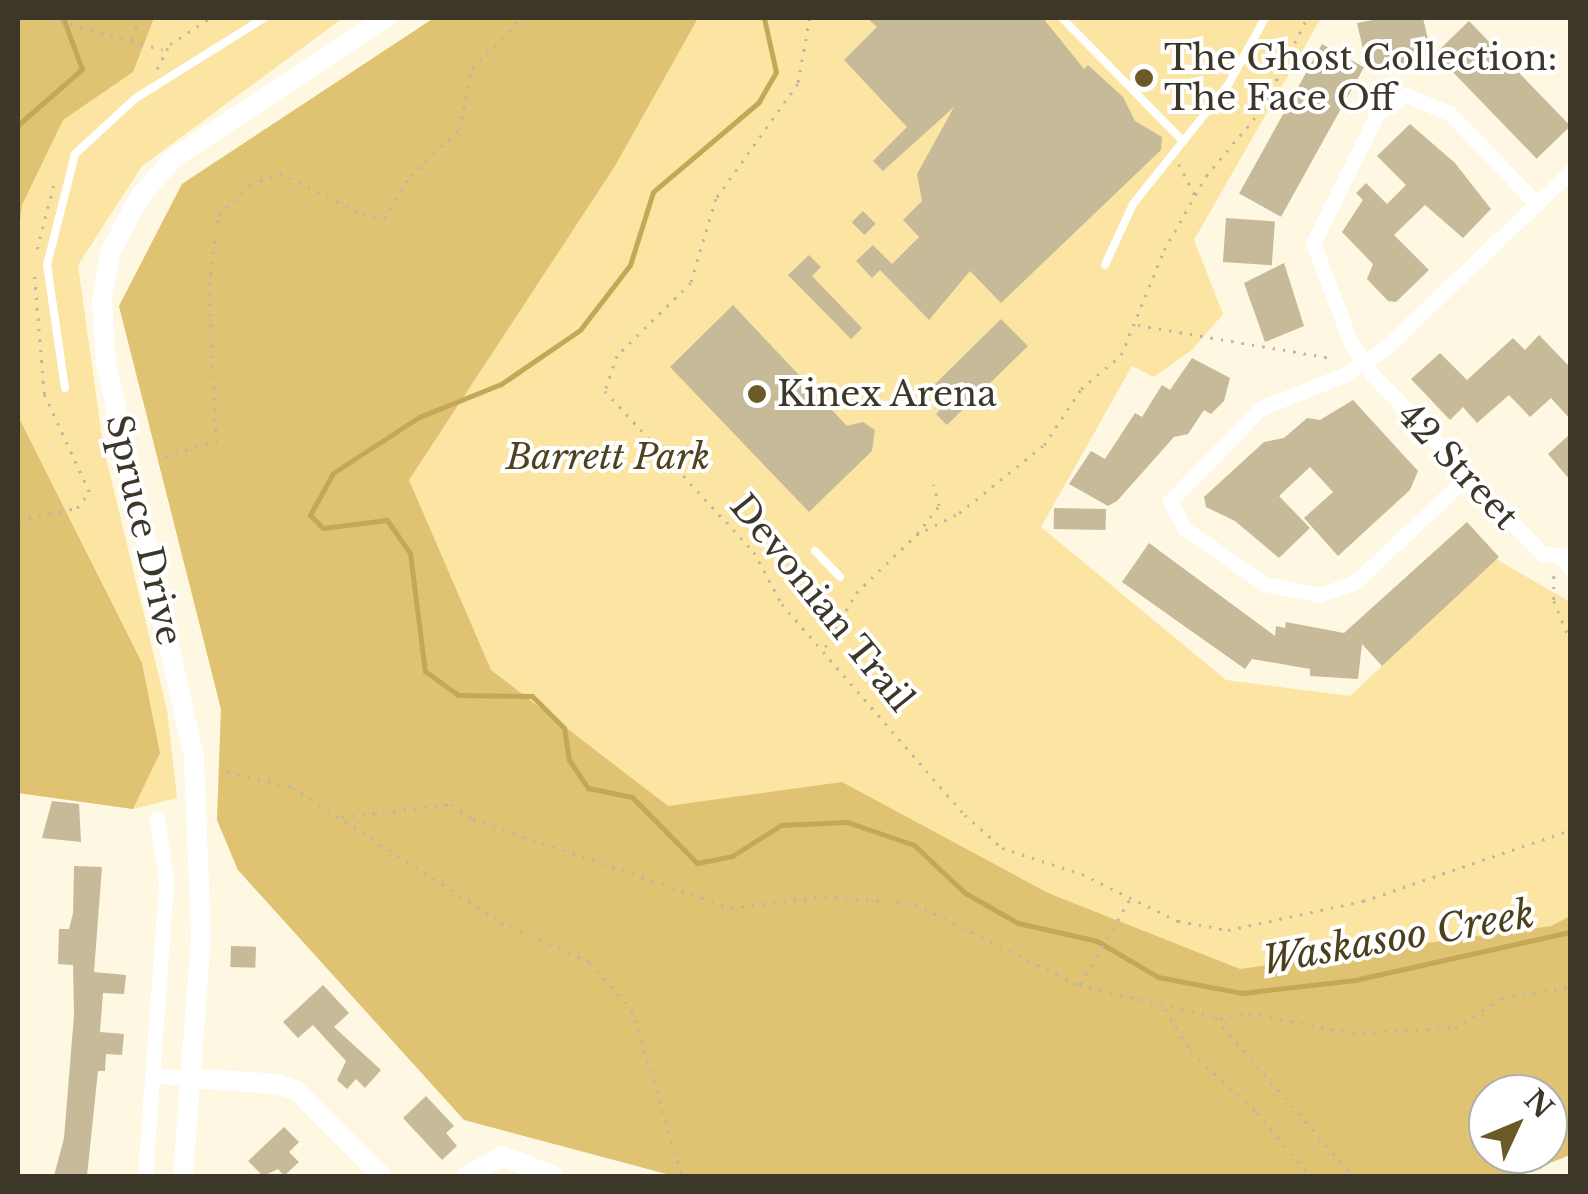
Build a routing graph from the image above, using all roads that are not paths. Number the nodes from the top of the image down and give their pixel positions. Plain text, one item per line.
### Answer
1 (264, 18) edge
2 (386, 18) edge
3 (1062, 18) edge
4 (1265, 18) edge
5 (1183, 141) junction
6 (1570, 172) edge
7 (1538, 204) junction
8 (1104, 265) dead end
9 (1364, 364) junction
10 (65, 388) dead end
11 (1468, 477) junction
12 (815, 551) dead end
13 (1564, 558) edge
14 (1570, 573) edge
15 (840, 577) dead end
16 (157, 819) dead end
17 (156, 1076) junction
18 (192, 1078) junction
19 (372, 1173) edge
20 (145, 1176) edge
21 (183, 1176) edge
22 (467, 1176) edge
23 (554, 1176) edge

1 - 10 lane
2 - 18 street, Spruce Drive
3 - 5 lane
4 - 5 lane
5 - 8 lane
6 - 7 street
7 - 9 street
7 - 9 street
9 - 11 street, 42 Street
9 - 11 street
11 - 13 street, 42 Street
12 - 15 lane
13 - 14 lane
16 - 17 street
17 - 18 street
17 - 20 street
18 - 19 street
18 - 21 street, Spruce Drive
22 - 23 street

